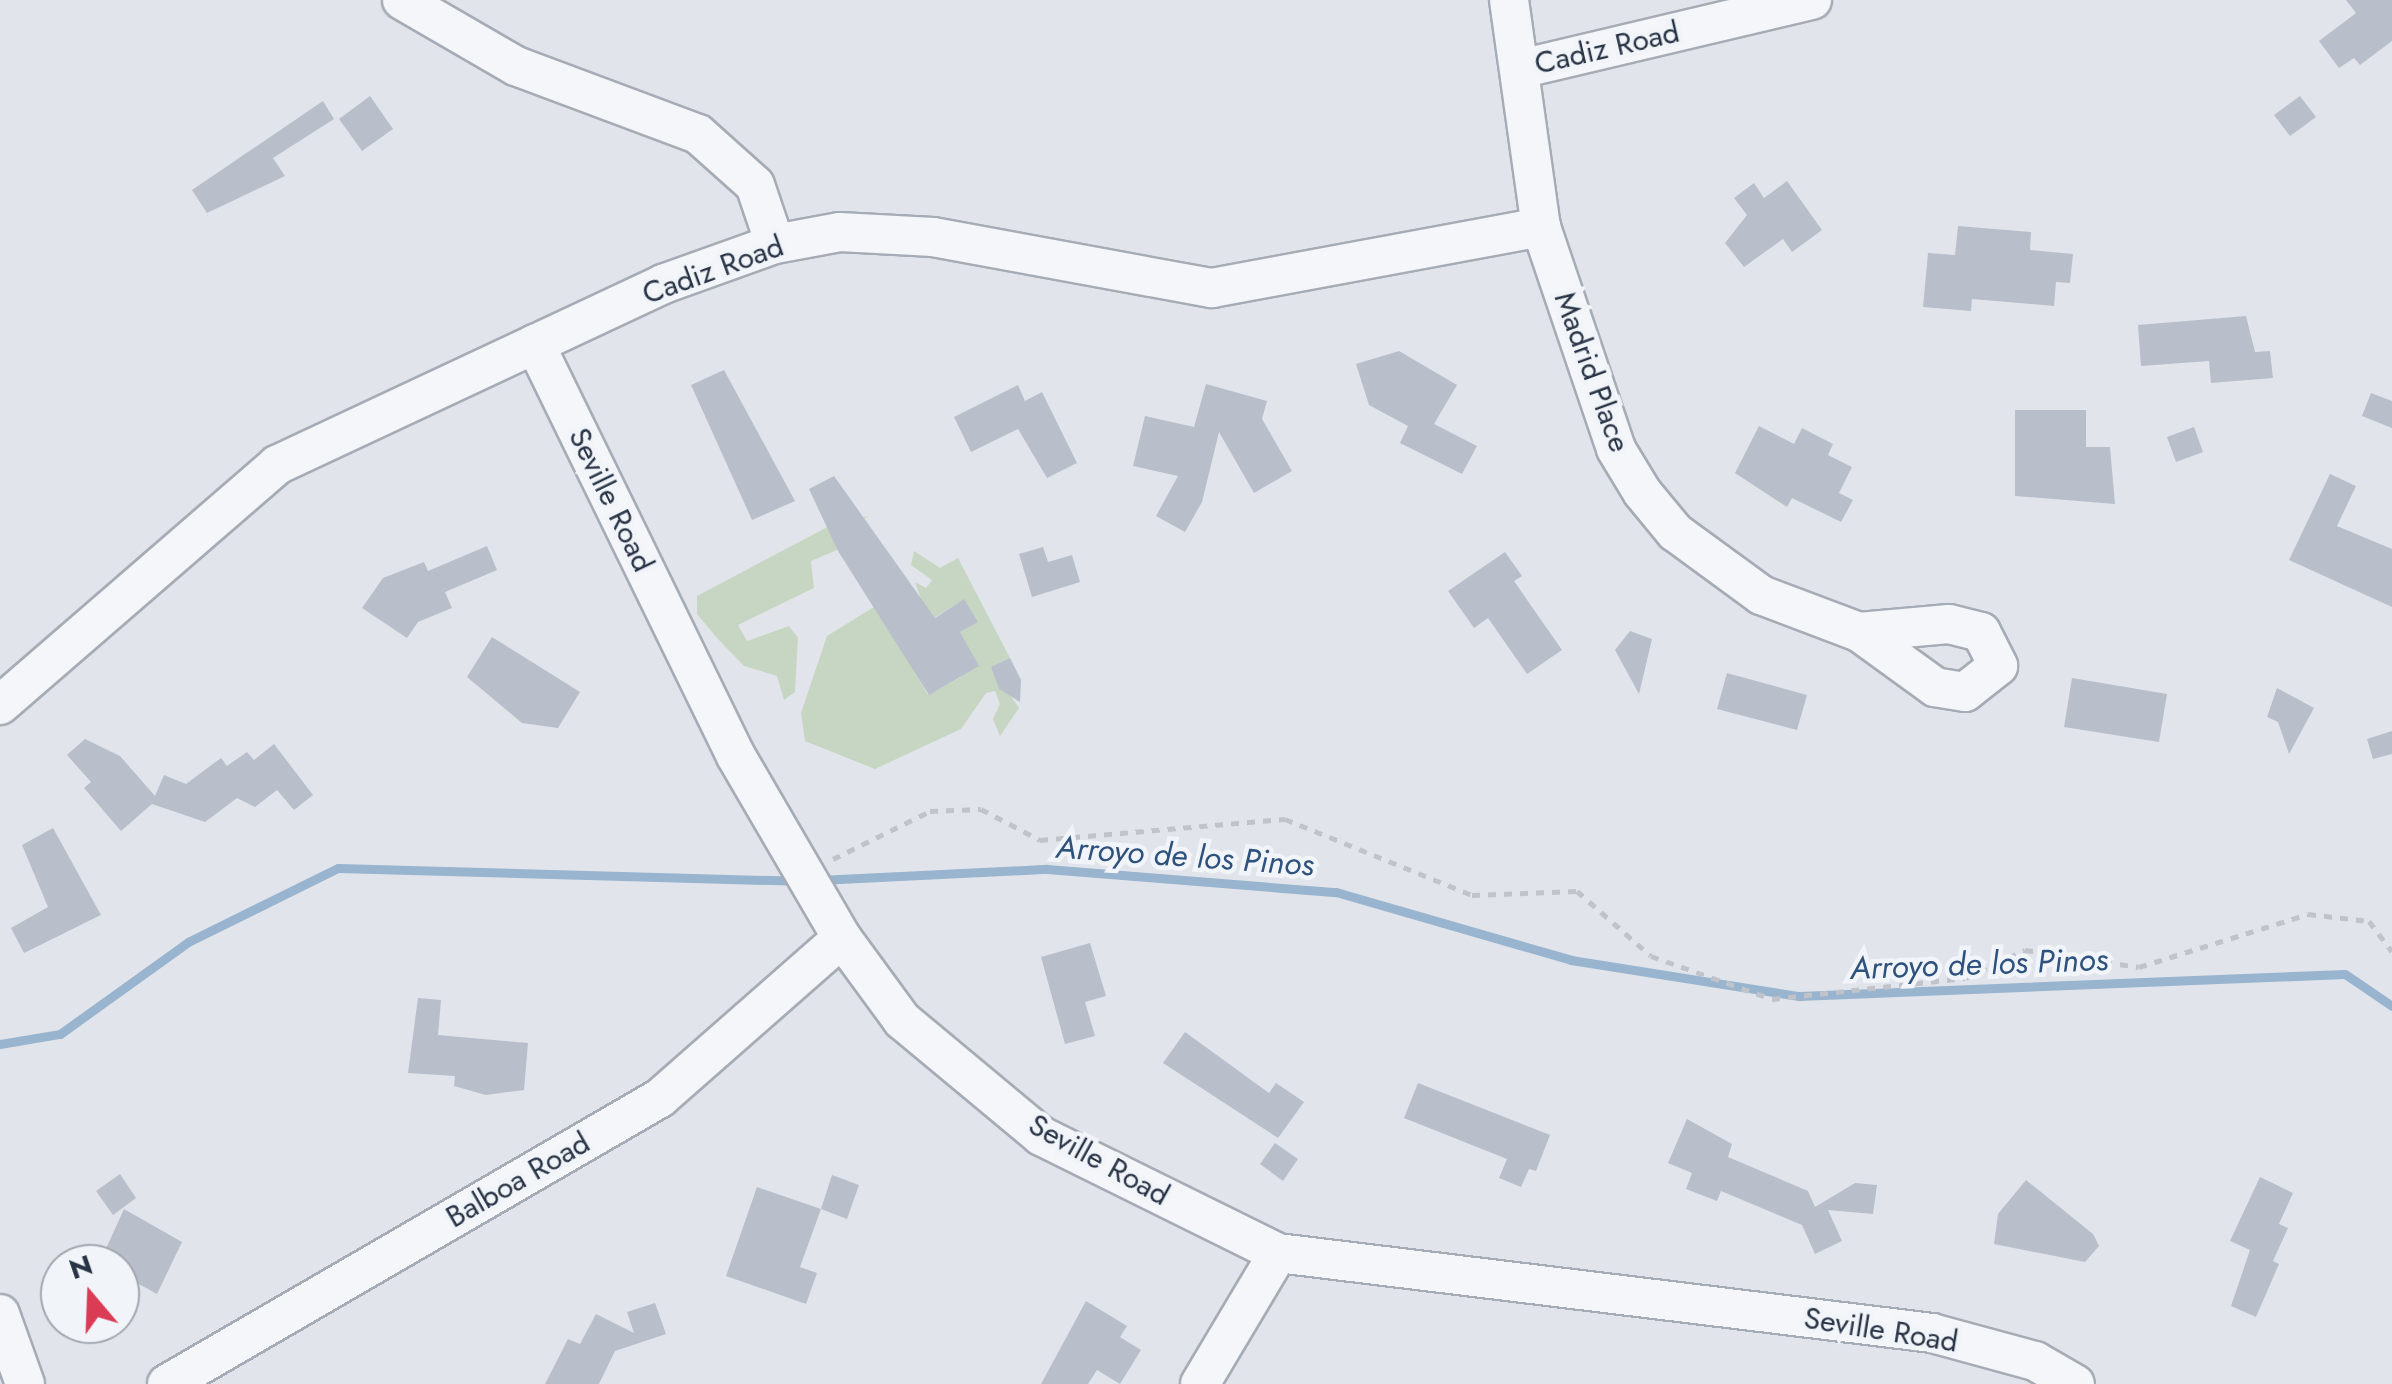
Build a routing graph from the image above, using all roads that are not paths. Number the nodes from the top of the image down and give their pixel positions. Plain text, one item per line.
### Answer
1 (402, 0) edge
2 (1510, 0) edge
3 (1812, 0) edge
4 (1520, 69) junction
5 (1541, 227) junction
6 (775, 244) junction
7 (535, 344) junction
8 (1859, 632) dead end
9 (0, 706) edge
10 (842, 938) junction
11 (1278, 1253) junction
12 (0, 1314) edge
13 (13, 1363) edge
14 (167, 1384) edge
15 (1200, 1384) edge
16 (2075, 1384) edge

1 - 6 street
2 - 4 street, Madrid Place
3 - 4 street, Cadiz Road
4 - 5 street, Madrid Place
5 - 6 street, Cadiz Road
5 - 8 street, Madrid Place
6 - 7 street, Cadiz Road
7 - 9 street, Cadiz Road
7 - 10 street, Seville Road
10 - 11 street, Seville Road
10 - 14 street, Balboa Road
11 - 15 street
11 - 16 street, Seville Road
12 - 13 street

